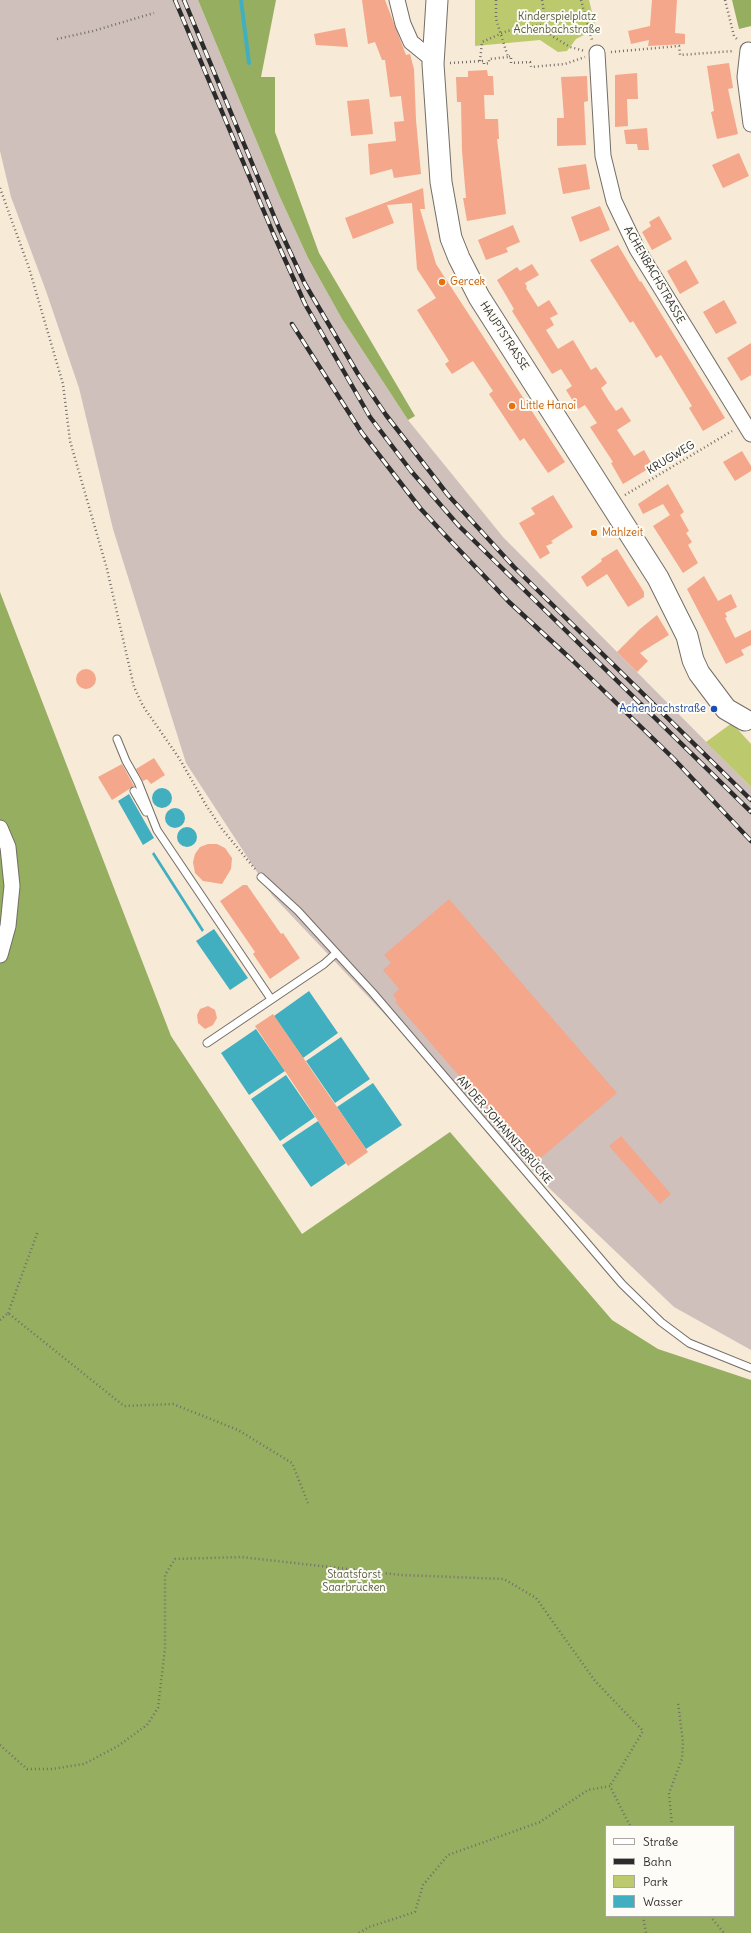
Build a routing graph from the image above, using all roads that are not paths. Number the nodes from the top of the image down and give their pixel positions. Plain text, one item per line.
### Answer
1 (397, 0) edge
2 (437, 0) edge
3 (748, 50) road end
4 (597, 53) road end
5 (434, 60) junction
6 (751, 124) edge
7 (751, 434) edge
8 (750, 724) edge
9 (117, 739) dead end
10 (134, 791) dead end
11 (0, 828) edge
12 (157, 830) junction
13 (261, 877) road end
14 (336, 953) junction
15 (0, 955) edge
16 (271, 999) junction
17 (207, 1043) dead end
18 (751, 1368) edge

1 - 5 street
2 - 5 main road, HAUPTSTRASSE
3 - 6 street
4 - 7 street, ACHENBACHSTRASSE
5 - 8 main road, HAUPTSTRASSE
9 - 12 lane
10 - 12 lane
11 - 15 street
12 - 16 lane
13 - 14 lane, AN DER JOHANNISBRÜCKE
14 - 16 lane
14 - 18 lane, AN DER JOHANNISBRÜCKE
16 - 17 lane

